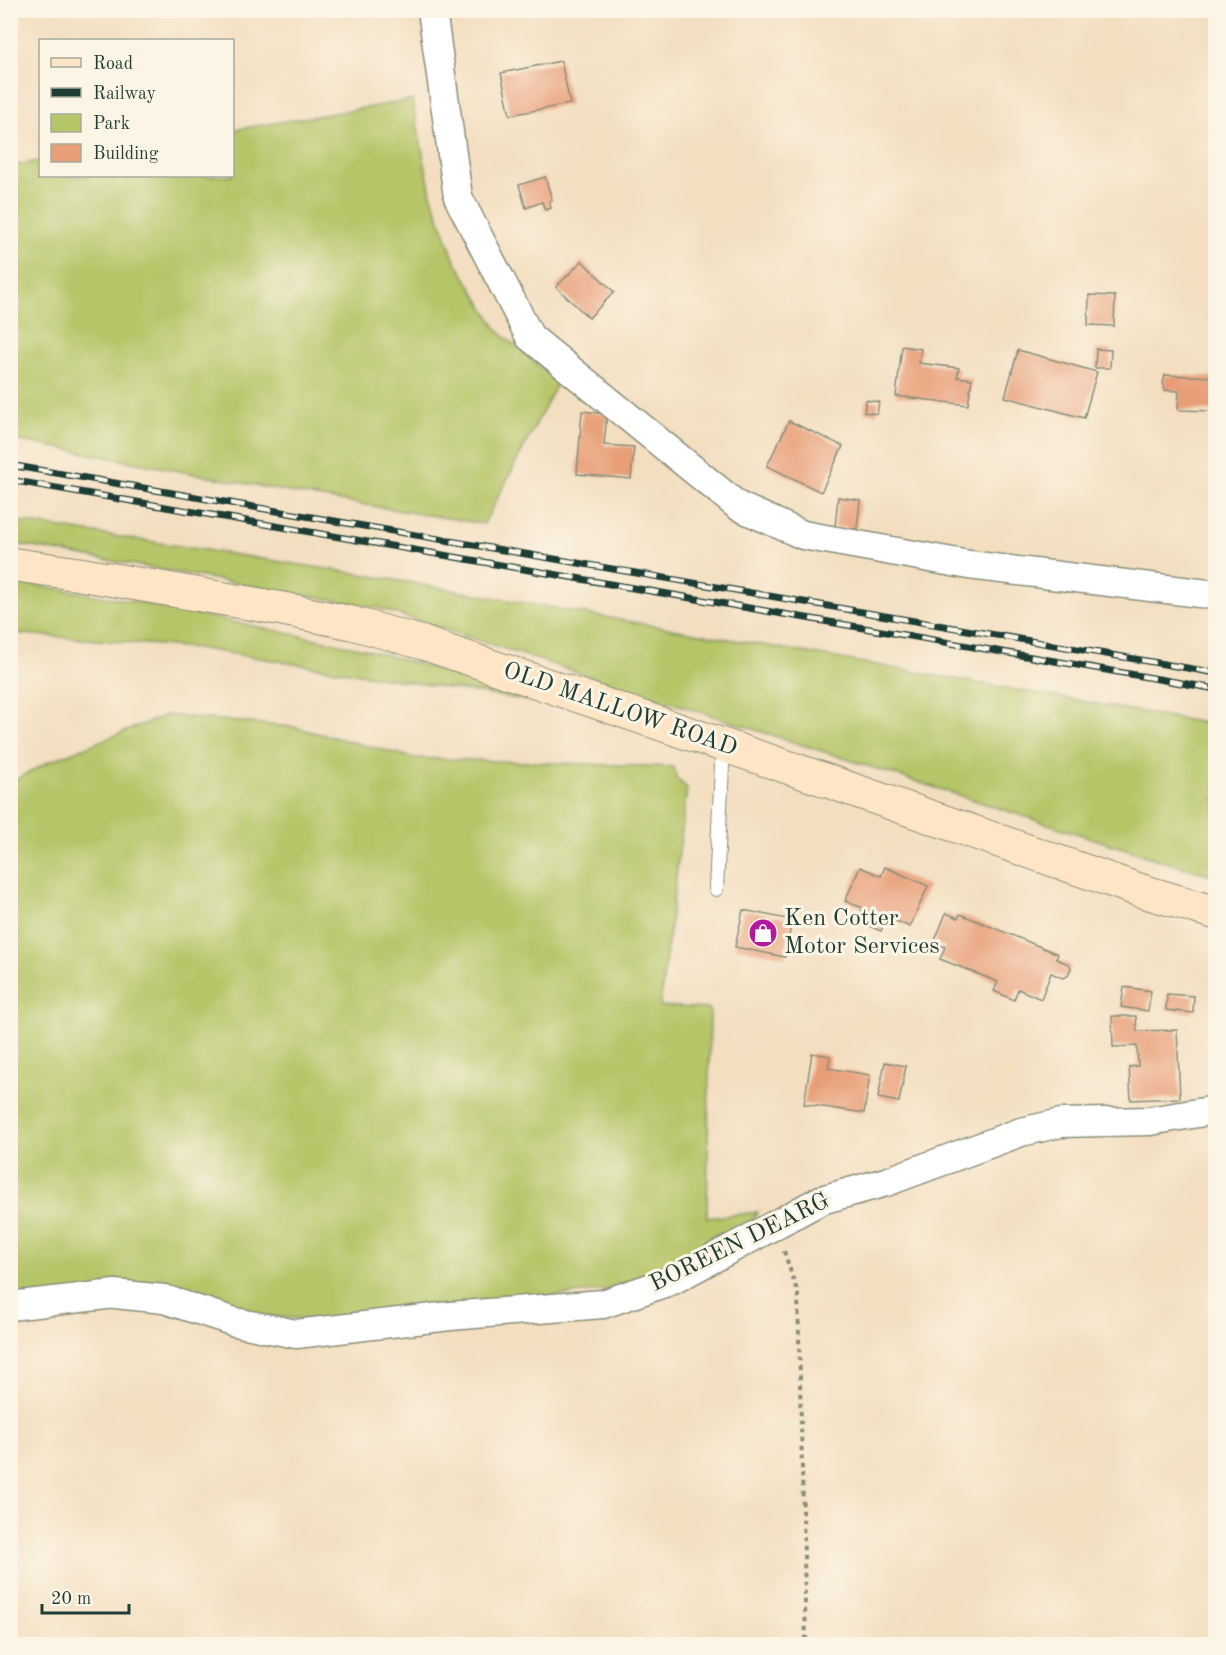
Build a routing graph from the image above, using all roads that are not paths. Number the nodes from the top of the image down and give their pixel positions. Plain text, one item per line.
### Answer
1 (432, 10) edge
2 (10, 564) edge
3 (1215, 595) edge
4 (723, 746) junction
5 (716, 889) dead end
6 (1215, 914) edge
7 (1215, 1110) edge
8 (10, 1306) edge

1 - 3 street
2 - 4 street, OLD MALLOW ROAD
4 - 5 lane
4 - 6 street, OLD MALLOW ROAD
7 - 8 street, BOREEN DEARG

